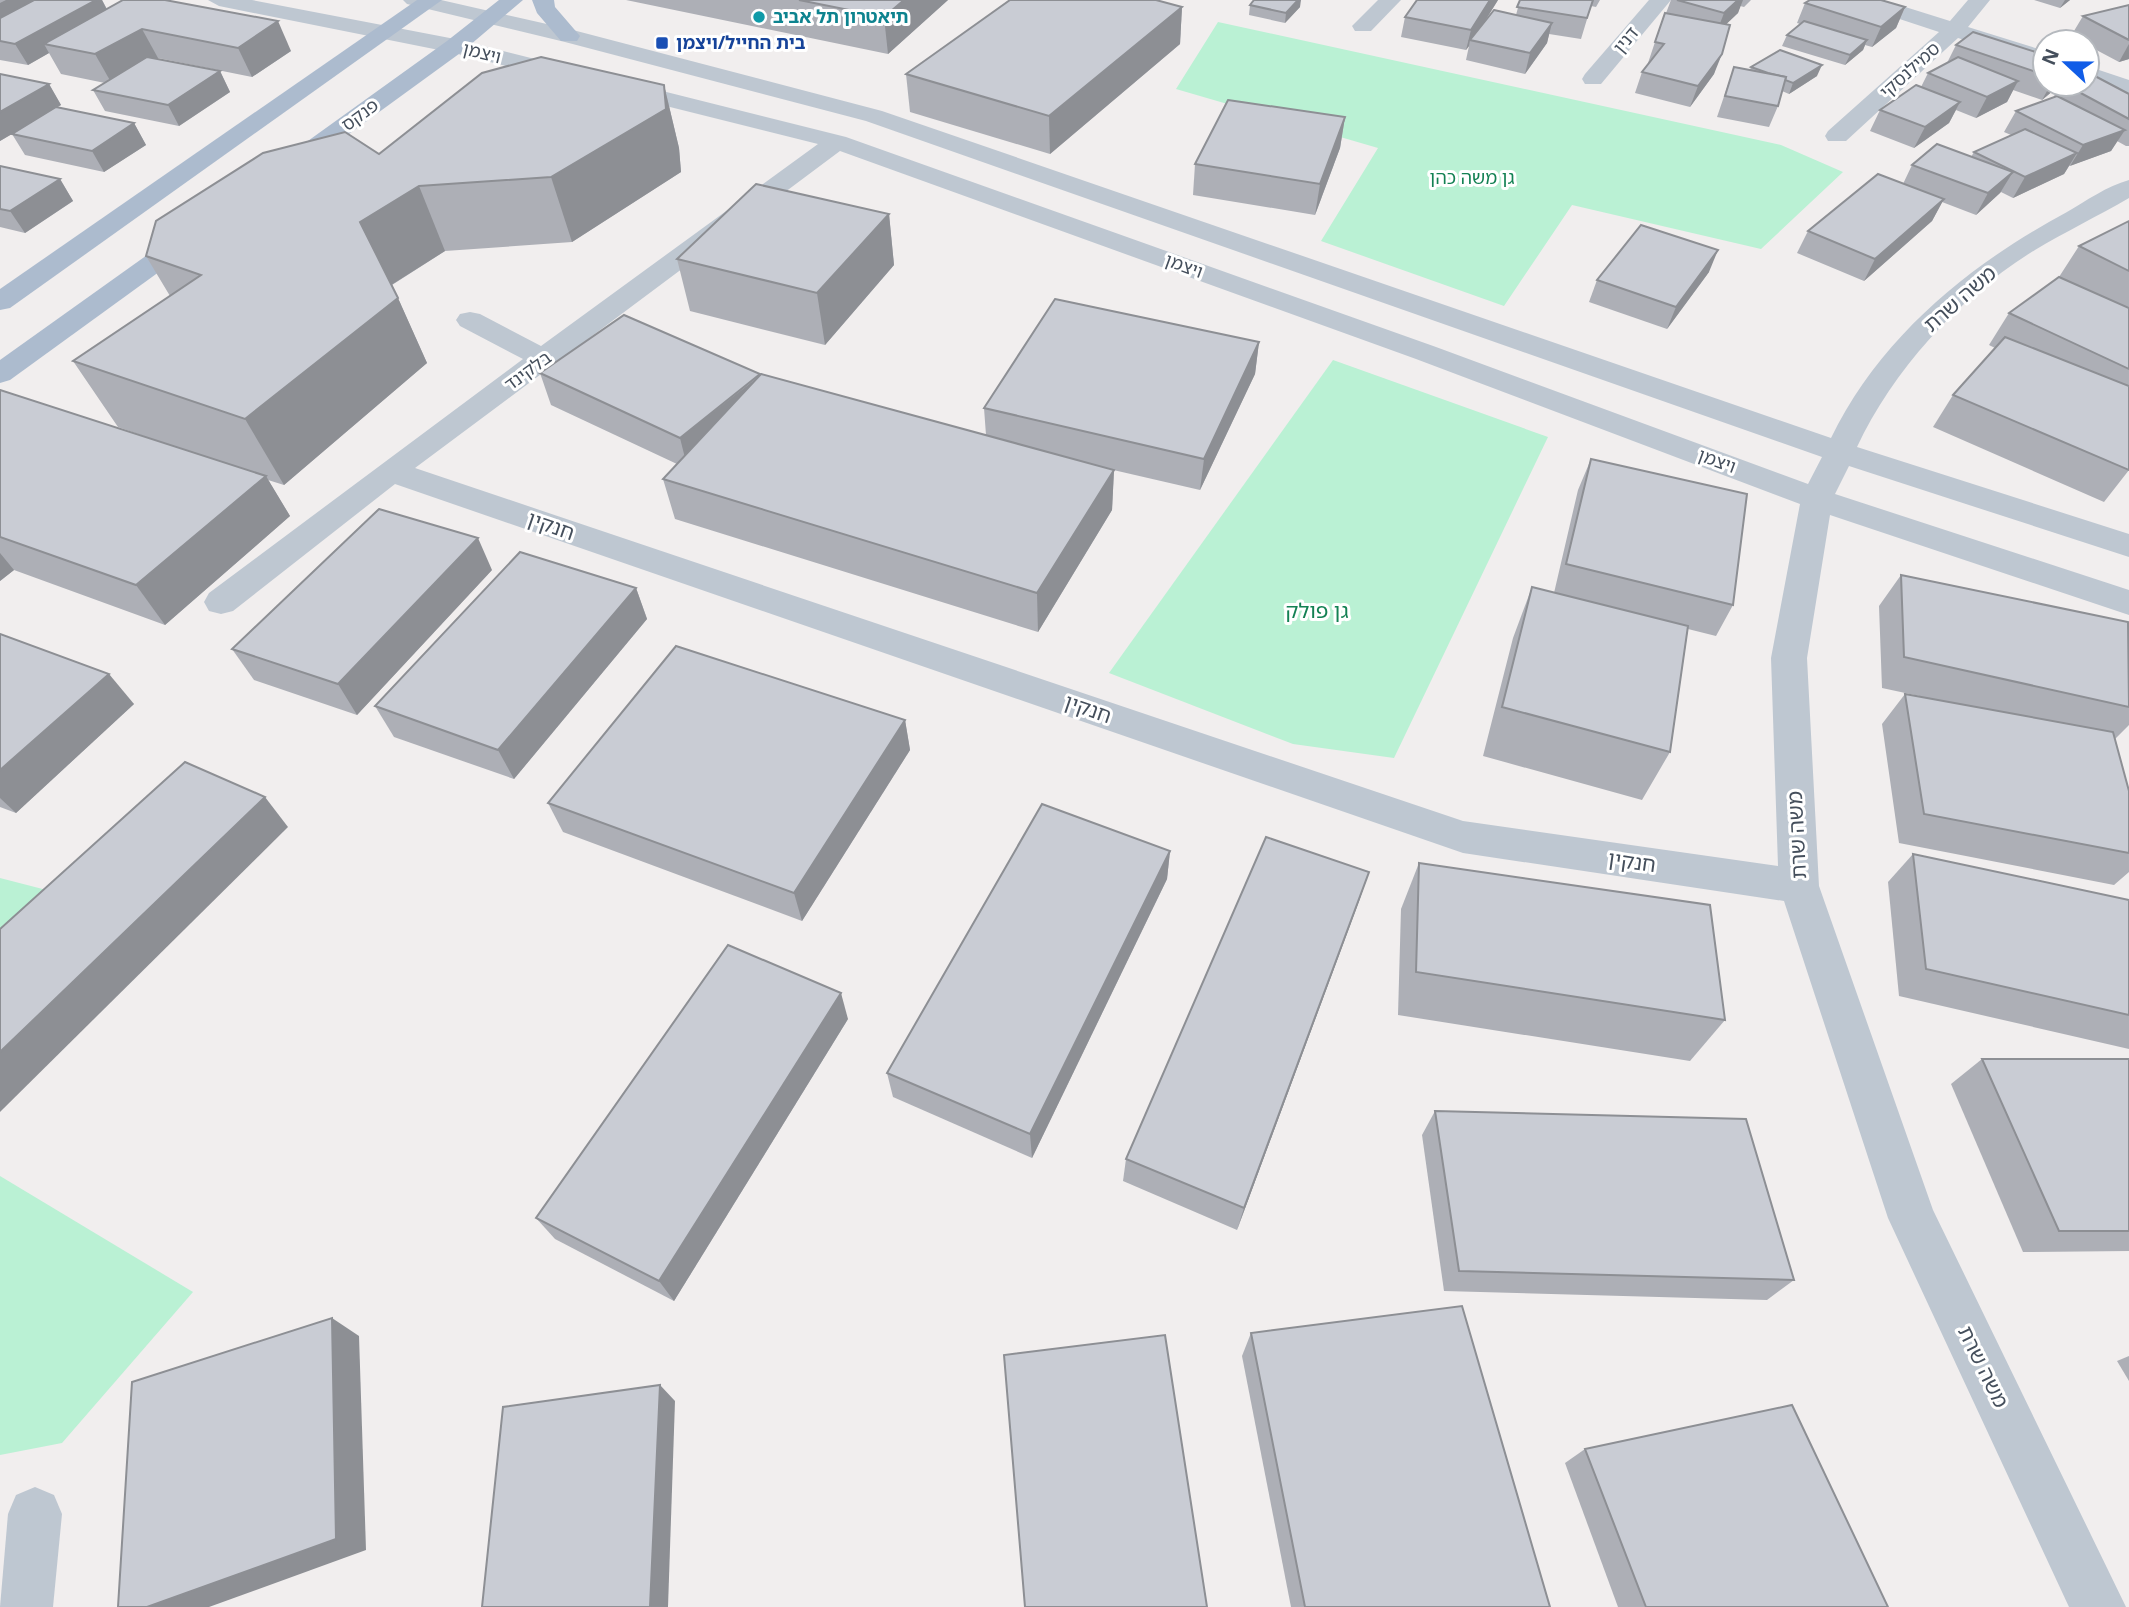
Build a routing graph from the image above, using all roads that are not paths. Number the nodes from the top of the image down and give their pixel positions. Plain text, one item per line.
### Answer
1 (219, 0) edge
2 (512, 0) edge
3 (542, 0) edge
4 (1390, 0) edge
5 (1660, 0) edge
6 (1861, 0) edge
7 (1979, 0) edge
8 (424, 1) edge
9 (492, 17) junction
10 (1363, 26) dead end
11 (1956, 28) junction
12 (384, 34) junction
13 (569, 36) junction
14 (455, 46) junction
15 (2031, 53) edge
16 (2101, 78) edge
17 (1593, 79) dead end
18 (2129, 88) edge
19 (1837, 136) dead end
20 (837, 142) junction
21 (266, 182) edge
22 (2129, 188) edge
23 (211, 222) edge
24 (0, 302) edge
25 (470, 320) dead end
26 (544, 359) junction
27 (0, 374) edge
28 (1839, 452) junction
29 (391, 471) junction
30 (1817, 499) junction
31 (2129, 547) edge
32 (221, 602) dead end
33 (2129, 603) edge
34 (1799, 886) junction
35 (34, 1514) dead end
36 (25, 1607) edge
37 (2098, 1607) edge

1 - 12 street, ויצמן
2 - 9 main road, פנקס
3 - 13 main road
4 - 10 street
5 - 17 street, דנין
6 - 11 street
7 - 11 street, סמילנסקי
8 - 9 street, ויצמן
8 - 12 main road
9 - 13 street, ויצמן
9 - 14 main road, פנקס
11 - 15 street
11 - 19 street, סמילנסקי
12 - 14 street, ויצמן
12 - 24 main road
13 - 28 street, ויצמן
14 - 20 street, ויצמן
14 - 21 main road, פנקס
16 - 18 street
20 - 26 street, בלקינד
20 - 30 street, ויצמן
22 - 28 street, משה שרת
23 - 27 main road
25 - 26 street
26 - 29 street, בלקינד
28 - 30 street, משה שרת
28 - 31 street, ויצמן
29 - 32 street, בלקינד
29 - 34 street, חנקין
30 - 33 street, ויצמן
30 - 34 street, משה שרת
34 - 37 street, משה שרת
35 - 36 street

